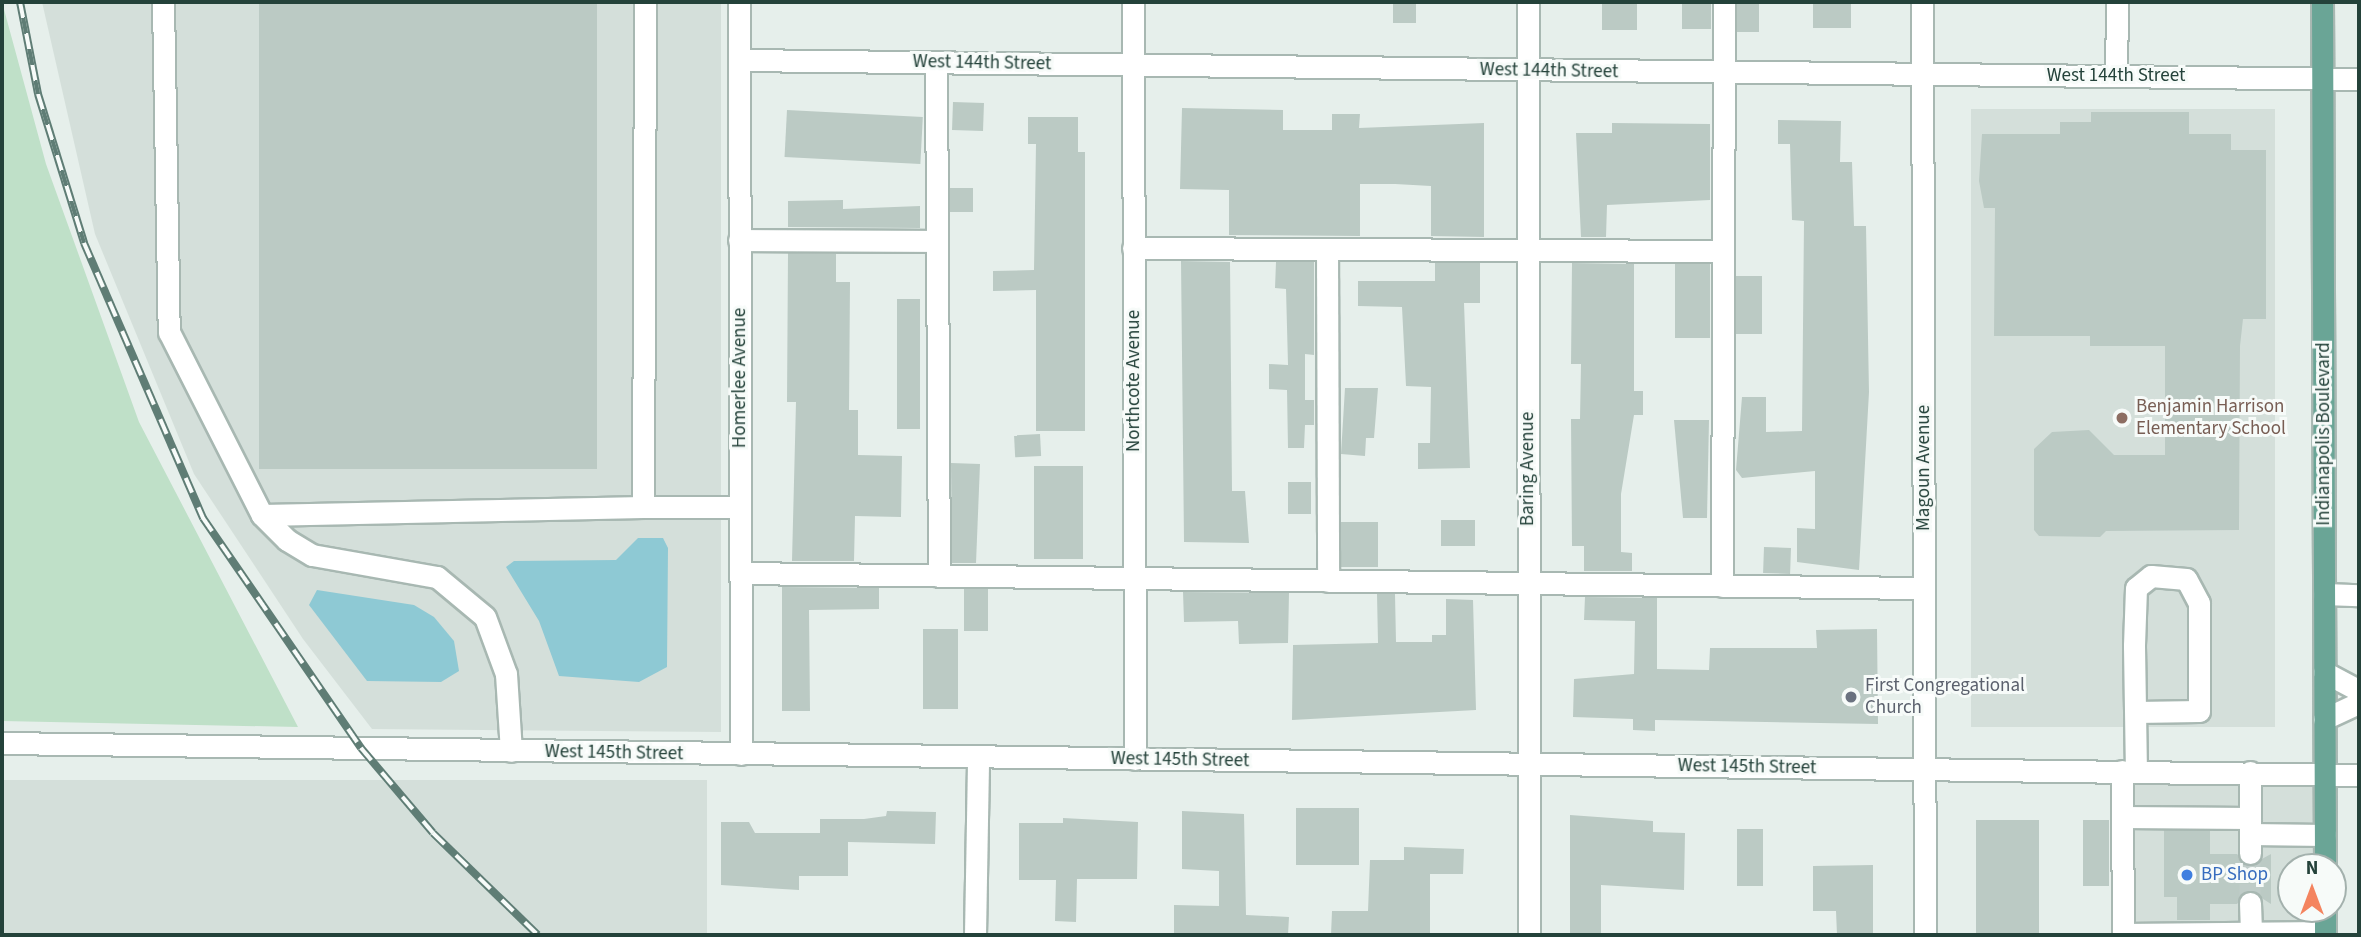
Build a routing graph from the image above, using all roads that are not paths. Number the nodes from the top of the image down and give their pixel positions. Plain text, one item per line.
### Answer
1 (163, 2) edge
2 (645, 2) edge
3 (739, 2) edge
4 (1132, 2) edge
5 (1528, 2) edge
6 (1724, 2) edge
7 (1922, 2) edge
8 (2117, 2) edge
9 (2322, 2) edge
10 (739, 60) junction
11 (936, 62) junction
12 (1132, 65) junction
13 (1528, 71) junction
14 (1724, 73) junction
15 (1922, 75) junction
16 (2116, 76) junction
17 (2322, 78) junction
18 (2359, 79) edge
19 (739, 240) junction
20 (937, 241) junction
21 (1133, 248) junction
22 (1327, 250) junction
23 (1528, 250) junction
24 (1723, 251) junction
25 (643, 507) junction
26 (740, 507) junction
27 (262, 515) junction
28 (740, 573) junction
29 (939, 576) junction
30 (1135, 578) junction
31 (1328, 581) junction
32 (1528, 585) junction
33 (1722, 586) junction
34 (1924, 588) junction
35 (2324, 594) junction
36 (2359, 595) edge
37 (2324, 672) junction
38 (2359, 691) edge
39 (2359, 703) edge
40 (2136, 712) junction
41 (2324, 719) junction
42 (2, 743) edge
43 (511, 751) junction
44 (741, 754) junction
45 (978, 757) junction
46 (1135, 759) junction
47 (1528, 764) junction
48 (1924, 769) junction
49 (2129, 771) junction
50 (2250, 772) junction
51 (2324, 774) junction
52 (2359, 775) edge
53 (2122, 817) junction
54 (2250, 835) junction
55 (2325, 835) junction
56 (2325, 853) edge
57 (2250, 903) tunnel mouth
58 (2251, 933) junction
59 (2123, 934) edge
60 (2325, 934) edge
61 (975, 935) edge
62 (1529, 935) edge
63 (1925, 935) edge

1 - 27 street
2 - 25 street
3 - 10 street, Homerlee Avenue
4 - 12 street, Northcote Avenue
5 - 13 street, Baring Avenue
6 - 14 street
7 - 15 street, Magoun Avenue
8 - 16 street
9 - 17 main road, Indianapolis Boulevard
10 - 11 street, West 144th Street
10 - 19 street, Homerlee Avenue
11 - 12 street, West 144th Street
11 - 20 street
12 - 13 street, West 144th Street
12 - 21 street, Northcote Avenue
13 - 14 street, West 144th Street
13 - 23 street, Baring Avenue
14 - 15 street, West 144th Street
14 - 24 street
15 - 16 street, West 144th Street
15 - 34 street, Magoun Avenue
16 - 17 street, West 144th Street
17 - 18 street, West 144th Street
17 - 35 main road, Indianapolis Boulevard
19 - 20 street
19 - 26 street, Homerlee Avenue
20 - 29 street
21 - 22 street
21 - 30 street, Northcote Avenue
22 - 23 street
22 - 31 street
23 - 24 street
23 - 32 street, Baring Avenue
24 - 33 street
25 - 26 street
25 - 27 street
26 - 28 street, Homerlee Avenue
27 - 43 street
28 - 29 street
28 - 44 street, Homerlee Avenue
29 - 30 street
30 - 31 street
30 - 46 street, Northcote Avenue
31 - 32 street
32 - 33 street
32 - 47 street, Baring Avenue
33 - 34 street
34 - 48 street, Magoun Avenue
35 - 36 street
35 - 37 main road, Indianapolis Boulevard
37 - 38 street
37 - 41 main road, Indianapolis Boulevard
39 - 41 street
40 - 40 street
40 - 49 street
41 - 51 main road, Indianapolis Boulevard
42 - 43 street, West 145th Street
43 - 44 street, West 145th Street
44 - 45 street, West 145th Street
45 - 46 street, West 145th Street
45 - 61 street
46 - 47 street, West 145th Street
47 - 48 street, West 145th Street
47 - 62 street, Baring Avenue
48 - 49 street, West 145th Street
48 - 63 street, Magoun Avenue
49 - 50 street, West 145th Street
49 - 53 street
50 - 51 street, West 145th Street
50 - 54 street
51 - 52 street, West 145th Street
51 - 55 main road, Indianapolis Boulevard
53 - 54 street
53 - 59 street
54 - 55 street
55 - 56 main road, Indianapolis Boulevard
57 - 58 street
58 - 59 street
58 - 60 street

